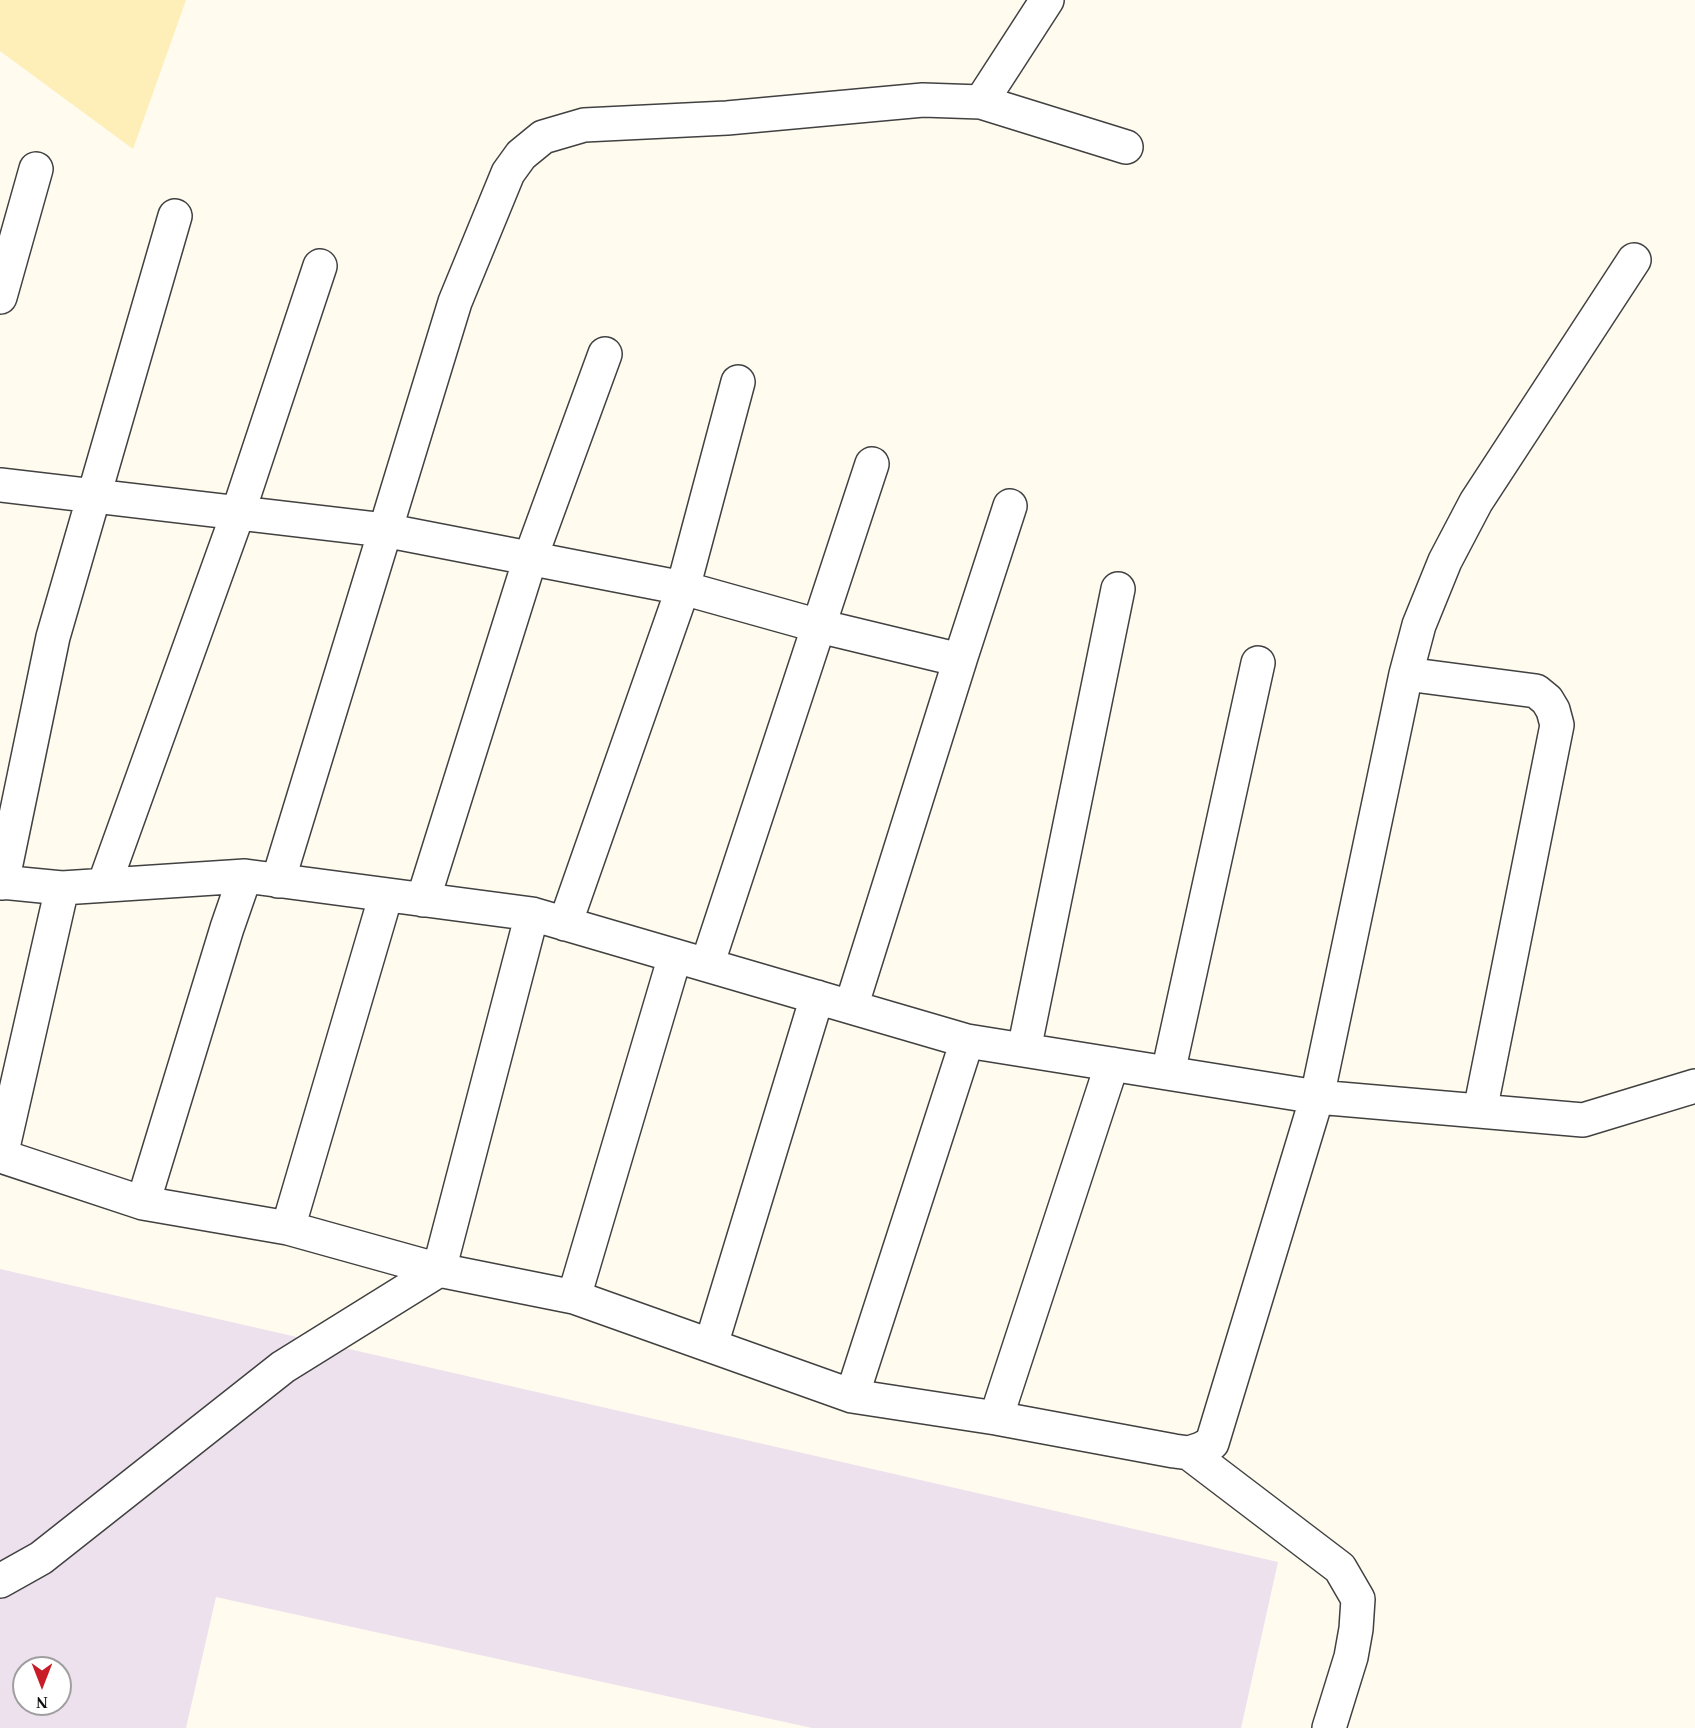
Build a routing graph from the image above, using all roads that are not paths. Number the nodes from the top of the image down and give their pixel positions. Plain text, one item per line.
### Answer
1 (1047, 0) edge
2 (981, 102) junction
3 (1126, 147) dead end
4 (36, 169) dead end
5 (175, 216) dead end
6 (1634, 260) dead end
7 (320, 266) dead end
8 (0, 297) edge
9 (605, 354) dead end
10 (738, 382) dead end
11 (872, 464) dead end
12 (0, 485) edge
13 (94, 496) junction
14 (1010, 506) dead end
15 (238, 513) junction
16 (384, 530) junction
17 (530, 559) junction
18 (683, 588) junction
19 (1118, 589) dead end
20 (819, 626) junction
21 (960, 660) junction
22 (1258, 663) dead end
23 (1406, 674) junction
24 (245, 876) junction
25 (278, 881) junction
26 (1, 883) edge
27 (104, 885) junction
28 (62, 888) junction
29 (386, 895) junction
30 (423, 900) junction
31 (532, 914) junction
32 (565, 924) junction
33 (675, 956) junction
34 (707, 965) junction
35 (817, 997) junction
36 (851, 1007) junction
37 (967, 1041) junction
38 (1024, 1050) junction
39 (1112, 1064) junction
40 (1168, 1073) junction
41 (1695, 1086) edge
42 (1317, 1097) junction
43 (1480, 1111) junction
44 (143, 1203) junction
45 (288, 1228) junction
46 (439, 1270) junction
47 (574, 1297) junction
48 (711, 1346) junction
49 (852, 1396) junction
50 (996, 1418) junction
51 (1189, 1453) junction
52 (0, 1581) edge
53 (1329, 1728) edge

1 - 2 street
2 - 3 street
2 - 16 street
4 - 8 street
5 - 13 street
6 - 23 street
7 - 15 street
9 - 17 street
10 - 18 street
11 - 20 street
12 - 13 street
13 - 15 street
13 - 26 street
14 - 21 street
15 - 16 street
15 - 27 street
16 - 17 street
16 - 25 street
17 - 18 street
17 - 30 street
18 - 20 street
18 - 32 street
19 - 38 street
20 - 21 street
20 - 34 street
21 - 36 street
22 - 40 street
23 - 42 street
23 - 43 street
24 - 25 street
24 - 27 street
24 - 44 street
25 - 29 street
26 - 28 street
27 - 28 street
28 - 44 street
29 - 30 street
29 - 45 street
30 - 31 street
31 - 32 street
31 - 46 street
32 - 33 street
33 - 34 street
33 - 47 street
34 - 35 street
35 - 36 street
35 - 48 street
36 - 37 street
37 - 38 street
37 - 49 street
38 - 39 street
39 - 40 street
39 - 50 street
40 - 42 street
41 - 43 street
42 - 43 street
42 - 51 street
44 - 45 street
45 - 46 street
46 - 47 street
46 - 52 street
47 - 48 street
48 - 49 street
49 - 50 street
50 - 51 street
51 - 53 street

